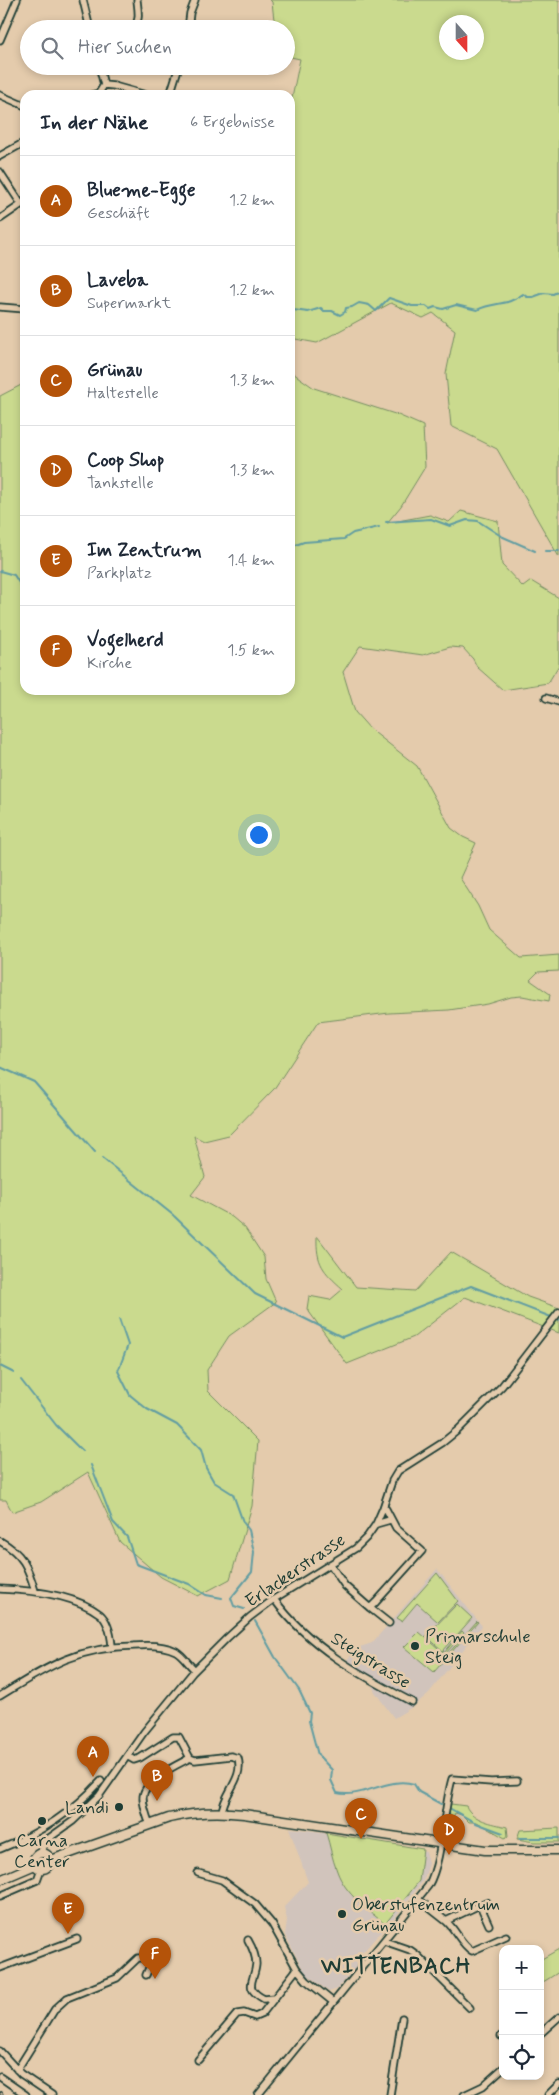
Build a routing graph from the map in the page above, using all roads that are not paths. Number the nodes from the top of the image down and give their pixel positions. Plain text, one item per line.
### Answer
1 (17, 0) edge
2 (83, 0) edge
3 (137, 0) edge
4 (195, 0) edge
5 (88, 20) edge
6 (137, 20) edge
7 (189, 20) edge
8 (0, 40) edge
9 (101, 75) edge
10 (177, 75) edge
11 (104, 85) junction
12 (101, 90) edge
13 (128, 90) edge
14 (172, 90) edge
15 (0, 95) edge
16 (20, 104) edge
17 (20, 145) edge
18 (0, 156) edge
19 (0, 172) edge
20 (20, 199) edge
21 (20, 205) edge
22 (0, 219) edge
23 (0, 307) edge
24 (20, 309) edge
25 (546, 698) dead end
26 (559, 702) edge
27 (559, 1312) edge
28 (383, 1508) junction
29 (390, 1520) junction
30 (376, 1524) junction
31 (0, 1541) edge
32 (330, 1564) junction
33 (0, 1589) edge
34 (35, 1591) junction
35 (274, 1599) junction
36 (370, 1608) junction
37 (388, 1623) dead end
38 (112, 1646) junction
39 (195, 1670) junction
40 (0, 1696) edge
41 (412, 1702) dead end
42 (127, 1756) junction
43 (190, 1758) junction
44 (100, 1781) dead end
45 (517, 1781) dead end
46 (222, 1812) junction
47 (56, 1820) junction
48 (150, 1825) junction
49 (61, 1829) junction
50 (440, 1844) junction
51 (0, 1849) edge
52 (559, 1850) edge
53 (41, 1852) junction
54 (51, 1860) junction
55 (38, 1867) junction
56 (198, 1873) dead end
57 (0, 1880) edge
58 (0, 1896) edge
59 (418, 1899) junction
60 (486, 1902) dead end
61 (480, 1906) junction
62 (446, 1921) junction
63 (489, 1925) dead end
64 (506, 1936) dead end
65 (77, 1939) dead end
66 (248, 1940) dead end
67 (384, 1941) junction
68 (0, 1968) edge
69 (297, 1969) junction
70 (146, 1975) dead end
71 (274, 1998) junction
72 (333, 2002) junction
73 (470, 2008) dead end
74 (559, 2017) edge
75 (402, 2018) dead end
76 (544, 2030) edge
77 (0, 2051) edge
78 (198, 2060) dead end
79 (17, 2070) junction
80 (499, 2072) edge
81 (0, 2077) edge
82 (559, 2084) edge
83 (26, 2095) edge
84 (52, 2095) edge
85 (258, 2095) edge
86 (390, 2095) edge
87 (464, 2095) edge
88 (548, 2095) edge

1 - 8 street
2 - 5 street
3 - 6 street
4 - 7 street
9 - 11 street
10 - 14 street
11 - 12 street
11 - 13 street
15 - 16 street
17 - 18 street
19 - 20 street
21 - 22 street
23 - 24 street
25 - 26 street
27 - 28 street, Erlackerstrasse
28 - 29 street
28 - 30 street, Erlackerstrasse
29 - 30 street
29 - 36 street
30 - 32 street, Erlackerstrasse
31 - 34 street
32 - 35 street, Erlackerstrasse
32 - 36 street
33 - 34 street
34 - 38 street
35 - 39 street, Erlackerstrasse
35 - 41 street, Steigstrasse
36 - 37 street
38 - 39 street
38 - 40 street
39 - 42 street, Erlackerstrasse
42 - 43 street
42 - 49 street, Erlackerstrasse
43 - 46 street
43 - 48 street
44 - 47 street
45 - 50 street
46 - 48 main road
46 - 50 main road
47 - 49 street
47 - 51 street
48 - 54 main road
49 - 53 street, Erlackerstrasse
50 - 52 main road
50 - 59 street
53 - 54 main road
53 - 55 main road
54 - 55 main road
55 - 57 main road
55 - 58 street
56 - 69 street
59 - 62 street
59 - 67 street
60 - 61 street
61 - 62 street
61 - 63 street
62 - 64 street
65 - 68 street
66 - 71 street
67 - 72 street
67 - 73 street
69 - 71 street
69 - 72 street
70 - 79 street
71 - 78 street
72 - 85 street
74 - 76 street
75 - 86 street
77 - 79 street
79 - 84 street
80 - 87 street
81 - 83 street
82 - 88 street

